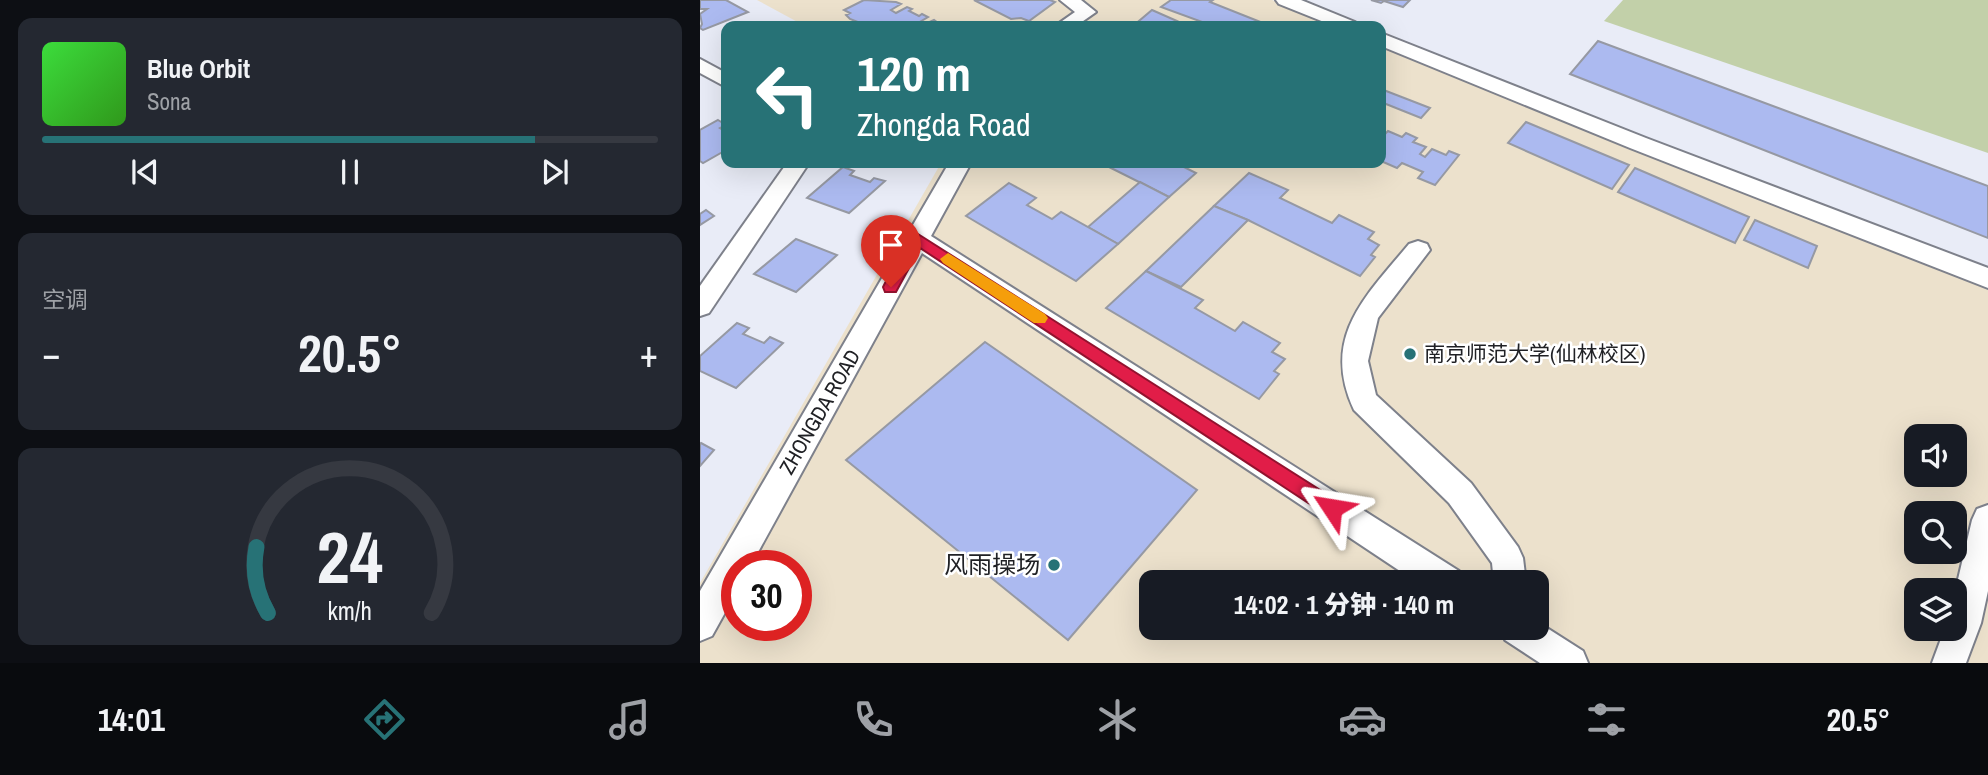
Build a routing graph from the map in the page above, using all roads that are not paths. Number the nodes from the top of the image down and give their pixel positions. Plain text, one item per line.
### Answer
1 (1069, 0) edge
2 (1285, 0) edge
3 (1072, 21) edge
4 (1337, 21) edge
5 (1386, 41) edge
6 (700, 65) edge
7 (721, 78) edge
8 (795, 168) edge
9 (957, 168) edge
10 (918, 239) junction
11 (1418, 250) dead end
12 (1988, 278) edge
13 (700, 306) edge
14 (1988, 520) edge
15 (1427, 570) edge
16 (1508, 570) edge
17 (700, 624) edge
18 (1536, 640) edge
19 (1571, 663) edge
20 (1949, 663) edge

1 - 3 street
2 - 4 street
5 - 12 street
6 - 7 street
8 - 13 street
9 - 10 street, ZHONGDA ROAD
10 - 15 street
10 - 17 street, ZHONGDA ROAD
11 - 16 street
14 - 20 street
18 - 19 street

